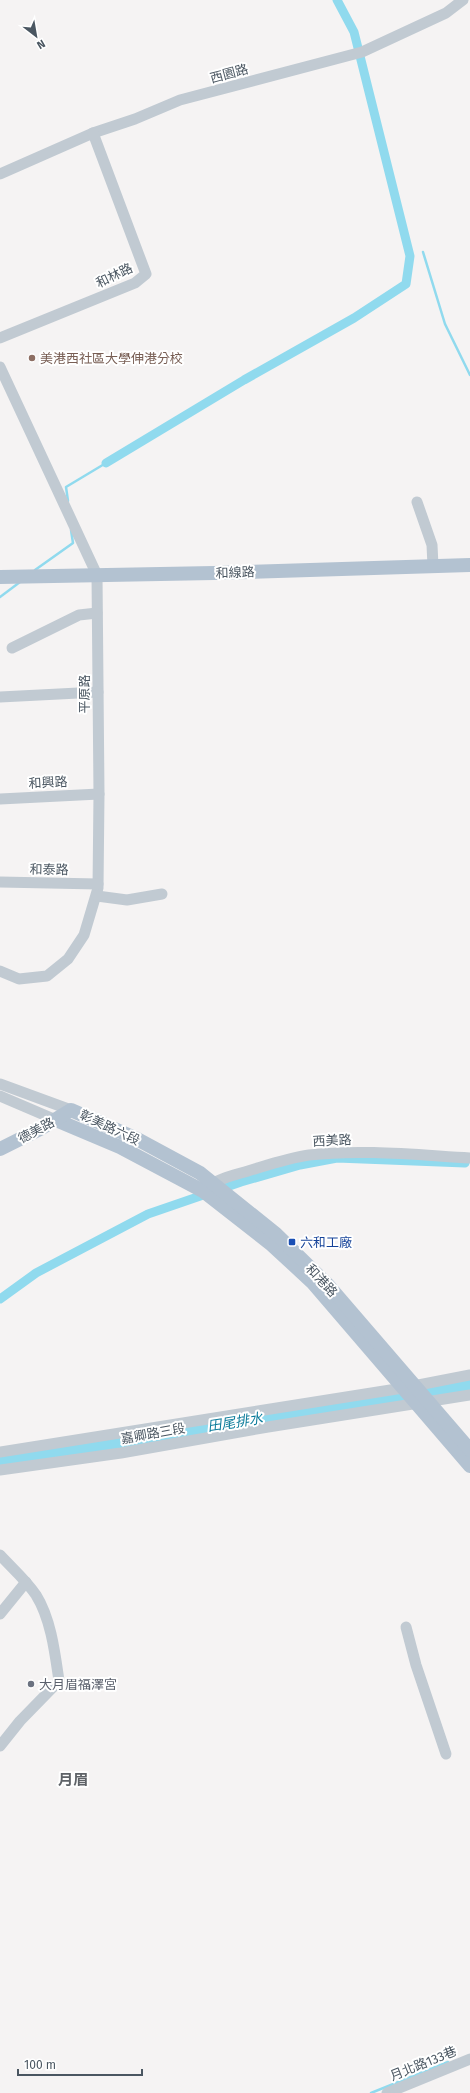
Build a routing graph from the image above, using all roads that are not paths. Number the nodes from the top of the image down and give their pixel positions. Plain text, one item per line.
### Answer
1 (463, 0) edge
2 (93, 133) junction
3 (0, 174) edge
4 (0, 338) edge
5 (0, 367) edge
6 (417, 502) dead end
7 (470, 565) edge
8 (433, 566) junction
9 (97, 575) junction
10 (0, 577) edge
11 (97, 614) junction
12 (12, 648) dead end
13 (98, 692) junction
14 (0, 697) edge
15 (98, 794) junction
16 (0, 799) edge
17 (0, 882) edge
18 (98, 884) junction
19 (162, 894) dead end
20 (97, 896) junction
21 (0, 971) edge
22 (0, 1084) edge
23 (0, 1096) edge
24 (71, 1110) junction
25 (56, 1120) junction
26 (137, 1139) junction
27 (0, 1149) edge
28 (130, 1152) junction
29 (470, 1158) edge
30 (212, 1192) junction
31 (470, 1375) edge
32 (417, 1395) junction
33 (470, 1395) edge
34 (470, 1450) edge
35 (0, 1452) edge
36 (470, 1466) edge
37 (0, 1470) edge
38 (0, 1556) edge
39 (26, 1582) junction
40 (0, 1614) edge
41 (406, 1627) dead end
42 (0, 1746) edge
43 (446, 1754) dead end
44 (470, 2059) edge
45 (386, 2093) edge

1 - 2 street, 西園路
2 - 3 street, 西園路
2 - 4 street, 和林路
5 - 9 street, 平原路
6 - 8 street
7 - 8 main road, 和線路
8 - 9 main road, 和線路
9 - 10 main road, 和線路
9 - 11 street, 平原路
11 - 12 street
11 - 13 street, 平原路
13 - 14 street
13 - 15 street, 平原路
15 - 16 street, 和興路
15 - 18 street, 平原路
17 - 18 street, 和泰路
18 - 20 street, 平原路
19 - 20 street
20 - 21 street, 平原路
22 - 24 street, 彰美路六段
23 - 25 street, 彰美路六段
24 - 25 main road, 德美路
24 - 26 main road, 彰美路六段
25 - 27 main road, 德美路
25 - 28 main road, 彰美路六段
26 - 28 main road
26 - 30 main road, 彰美路六段
28 - 30 main road, 彰美路六段
29 - 30 street, 西美路
30 - 32 main road, 和港路
31 - 32 street
32 - 33 street
32 - 34 main road, 和港路
32 - 35 street, 嘉卿路三段
32 - 36 main road, 和港路
32 - 37 street, 嘉卿路三段
38 - 39 street
39 - 40 street
39 - 42 street
41 - 43 street
44 - 45 street, 月北路133巷

